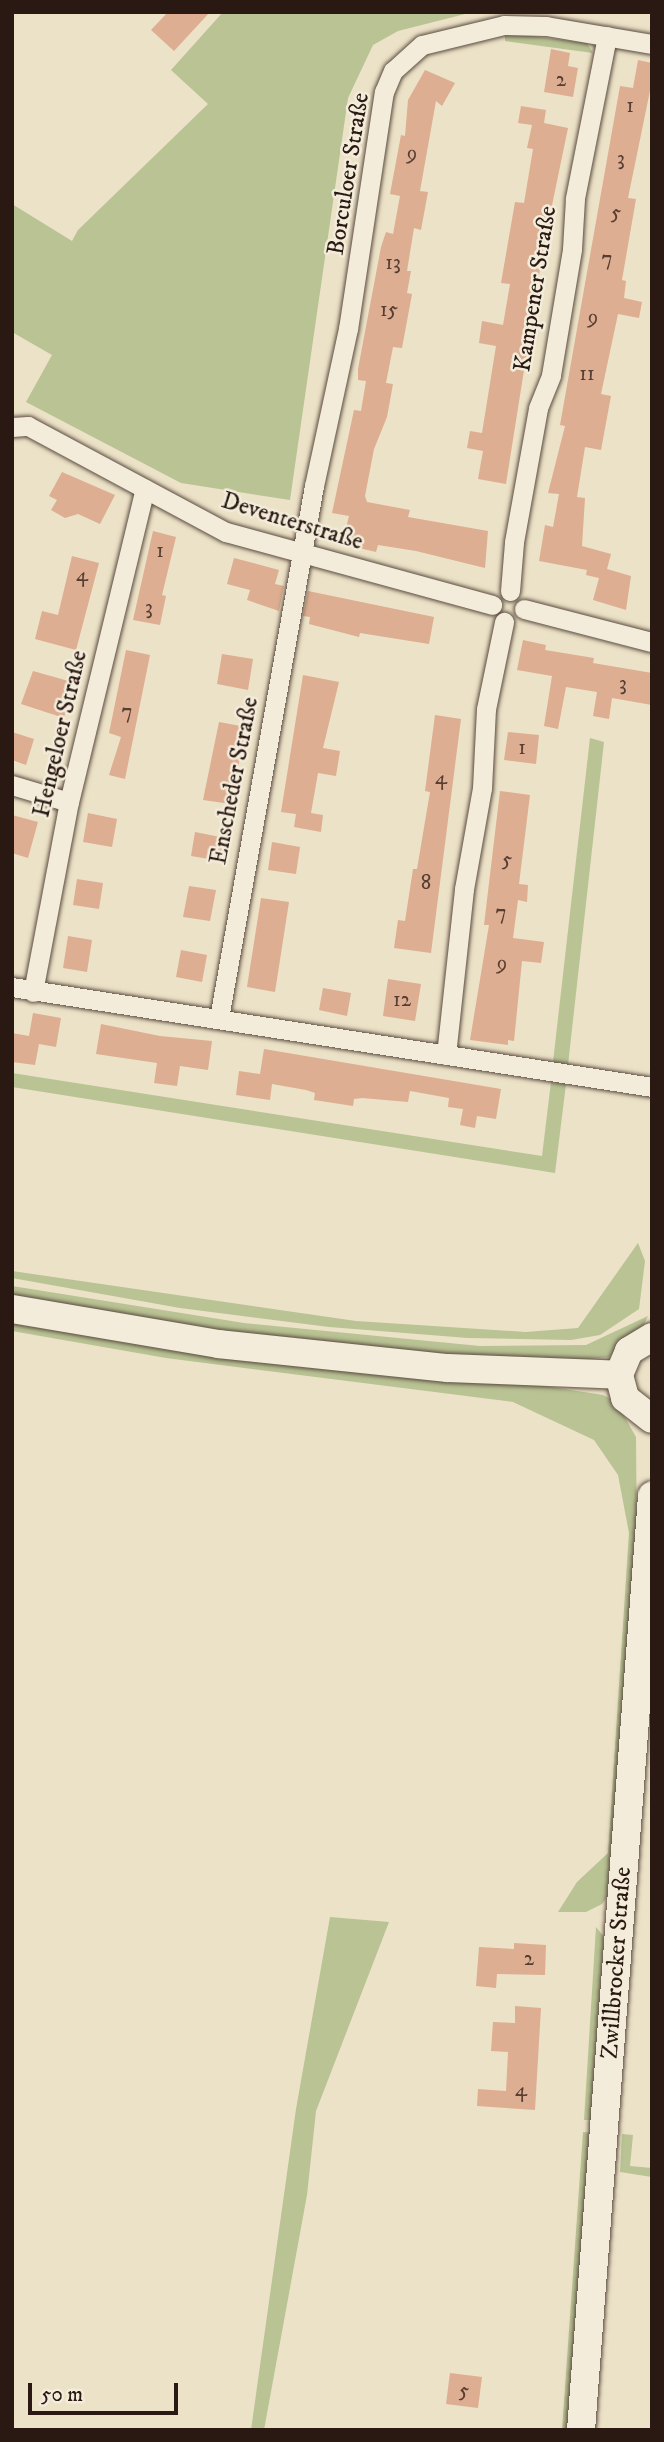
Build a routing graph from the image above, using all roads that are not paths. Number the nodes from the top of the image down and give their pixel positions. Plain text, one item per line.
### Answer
1 (548, 19) edge
2 (607, 36) junction
3 (652, 44) edge
4 (12, 427) edge
5 (145, 489) junction
6 (304, 554) junction
7 (510, 591) junction
8 (492, 605) junction
9 (524, 609) junction
10 (504, 622) junction
11 (652, 642) edge
12 (12, 785) edge
13 (68, 802) junction
14 (12, 987) edge
15 (33, 992) junction
16 (219, 1018) junction
17 (446, 1055) junction
18 (652, 1087) edge
19 (12, 1309) edge
20 (652, 1337) edge
21 (620, 1375) junction
22 (652, 1419) edge
23 (652, 1496) edge
24 (581, 2430) edge

1 - 2 street, Borculoer Straße
1 - 6 street, Borculoer Straße
2 - 3 street, Borculoer Straße
2 - 7 street, Kampener Straße
4 - 5 street, Deventerstraße
5 - 6 street, Deventerstraße
5 - 13 street, Hengeloer Straße
6 - 8 street, Deventerstraße
6 - 16 street, Enscheder Straße
7 - 8 street
7 - 9 street
8 - 10 street
9 - 10 street
9 - 11 street
10 - 17 street
12 - 13 street
13 - 15 street, Hengeloer Straße
14 - 15 street
15 - 16 street
16 - 17 street
17 - 18 street
19 - 21 main road
20 - 21 main road
21 - 22 main road
23 - 24 main road, Zwillbrocker Straße

